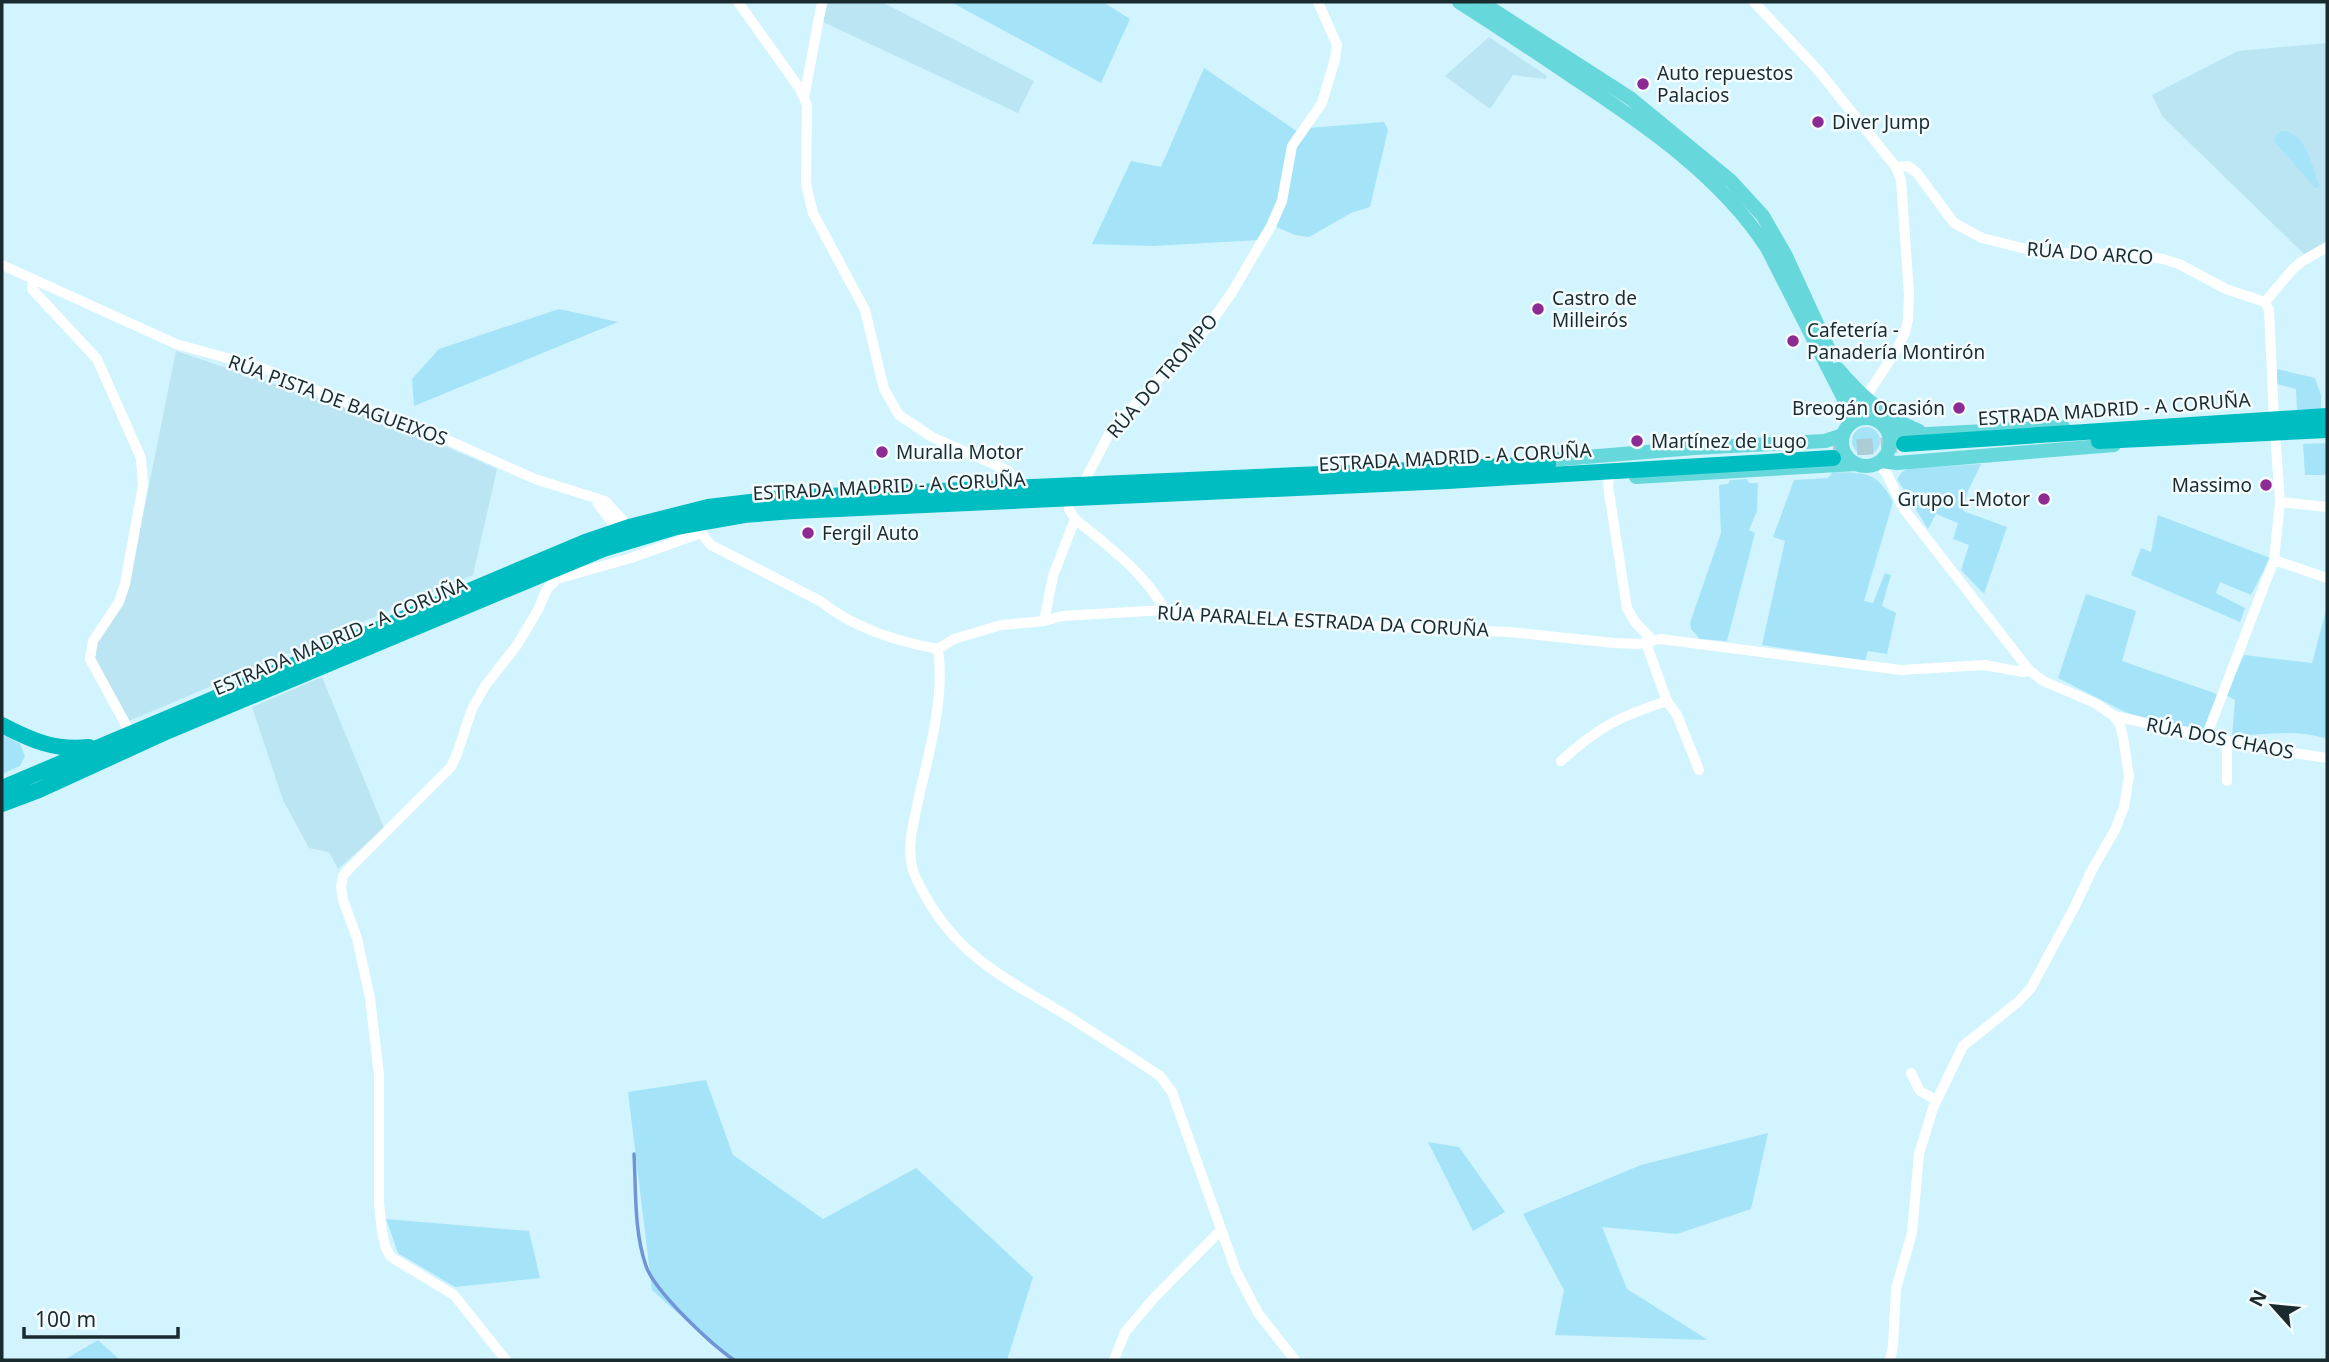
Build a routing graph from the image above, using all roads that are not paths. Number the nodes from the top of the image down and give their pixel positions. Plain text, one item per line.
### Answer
1 (738, 2) edge
2 (822, 2) edge
3 (1318, 2) edge
4 (1459, 2) edge
5 (1480, 2) edge
6 (1755, 2) edge
7 (804, 98) junction
8 (1896, 167) junction
9 (2327, 247) edge
10 (2, 265) edge
11 (33, 279) junction
12 (2265, 302) junction
13 (1838, 369) junction
14 (1863, 397) junction
15 (2327, 416) edge
16 (1871, 418) junction
17 (2274, 426) junction
18 (1887, 429) junction
19 (2327, 430) edge
20 (2181, 432) junction
21 (1926, 433) junction
22 (1840, 441) junction
23 (1905, 448) tunnel mouth
24 (1880, 462) junction
25 (1856, 464) junction
26 (1487, 472) junction
27 (1609, 478) junction
28 (1083, 484) junction
29 (1017, 487) junction
30 (1069, 498) junction
31 (599, 499) junction
32 (2280, 502) junction
33 (2327, 507) edge
34 (1075, 519) junction
35 (613, 524) dead end
36 (629, 527) junction
37 (700, 528) junction
38 (2274, 560) junction
39 (552, 576) junction
40 (2327, 578) edge
41 (1165, 610) junction
42 (1044, 621) junction
43 (1649, 641) junction
44 (938, 649) junction
45 (2029, 670) junction
46 (1667, 701) junction
47 (2114, 716) junction
48 (2, 725) edge
49 (131, 734) junction
50 (2206, 737) junction
51 (2227, 741) junction
52 (105, 745) junction
53 (2327, 758) edge
54 (1561, 761) dead end
55 (1699, 769) dead end
56 (2227, 781) dead end
57 (2, 788) edge
58 (39, 790) junction
59 (2, 797) edge
60 (2, 804) edge
61 (1911, 1073) dead end
62 (1936, 1100) junction
63 (1220, 1231) junction
64 (506, 1360) edge
65 (1114, 1360) edge
66 (1295, 1360) edge
67 (1890, 1360) edge

1 - 7 street
2 - 7 street
3 - 28 street, RÚA DO TROMPO
4 - 22 main road
5 - 13 main road
6 - 8 street
7 - 29 street
8 - 12 street, RÚA DO ARCO
8 - 14 street
9 - 12 street
10 - 11 street, RÚA PISTA DE BAGUEIXOS
11 - 31 street, RÚA PISTA DE BAGUEIXOS
11 - 49 street
12 - 17 street
13 - 14 main road
13 - 16 main road
14 - 21 main road
15 - 17 highway, ESTRADA MADRID - A CORUÑA
16 - 18 main road
16 - 22 main road
17 - 19 highway, ESTRADA MADRID - A CORUÑA
17 - 20 highway, ESTRADA MADRID - A CORUÑA
17 - 32 street
18 - 21 main road
18 - 24 main road
20 - 21 main road
20 - 23 highway, ESTRADA MADRID - A CORUÑA
20 - 24 main road
22 - 25 main road
22 - 26 highway, ESTRADA MADRID - A CORUÑA
24 - 25 main road
24 - 45 street
25 - 27 main road
26 - 27 main road
26 - 28 highway, ESTRADA MADRID - A CORUÑA
26 - 30 highway, ESTRADA MADRID - A CORUÑA
27 - 43 street
28 - 29 highway, ESTRADA MADRID - A CORUÑA
29 - 36 highway, ESTRADA MADRID - A CORUÑA
30 - 34 street
30 - 37 highway, ESTRADA MADRID - A CORUÑA
31 - 35 street
31 - 36 street, RÚA PISTA DE BAGUEIXOS
32 - 33 street
32 - 38 street
34 - 41 street
34 - 42 street
36 - 49 highway, ESTRADA MADRID - A CORUÑA
37 - 39 street
37 - 39 highway, ESTRADA MADRID - A CORUÑA
37 - 44 street
38 - 40 street
38 - 50 street
39 - 58 highway, ESTRADA MADRID - A CORUÑA
39 - 64 street
41 - 42 street, RÚA PARALELA ESTRADA DA CORUÑA
41 - 43 street, RÚA PARALELA ESTRADA DA CORUÑA
42 - 44 street, RÚA PARALELA ESTRADA DA CORUÑA
43 - 45 street, RÚA PARALELA ESTRADA DA CORUÑA
43 - 46 street
44 - 63 street
45 - 47 street, RÚA DOS CHAOS
46 - 54 street
46 - 55 street
47 - 50 street, RÚA DOS CHAOS
47 - 62 street
48 - 52 highway
49 - 52 highway, ESTRADA MADRID - A CORUÑA
50 - 51 street, RÚA DOS CHAOS
51 - 53 street, RÚA DOS CHAOS
51 - 56 street
52 - 57 highway, ESTRADA MADRID - A CORUÑA
58 - 59 highway
58 - 60 highway, ESTRADA MADRID - A CORUÑA
61 - 62 street
62 - 67 street
63 - 65 street
63 - 66 street

